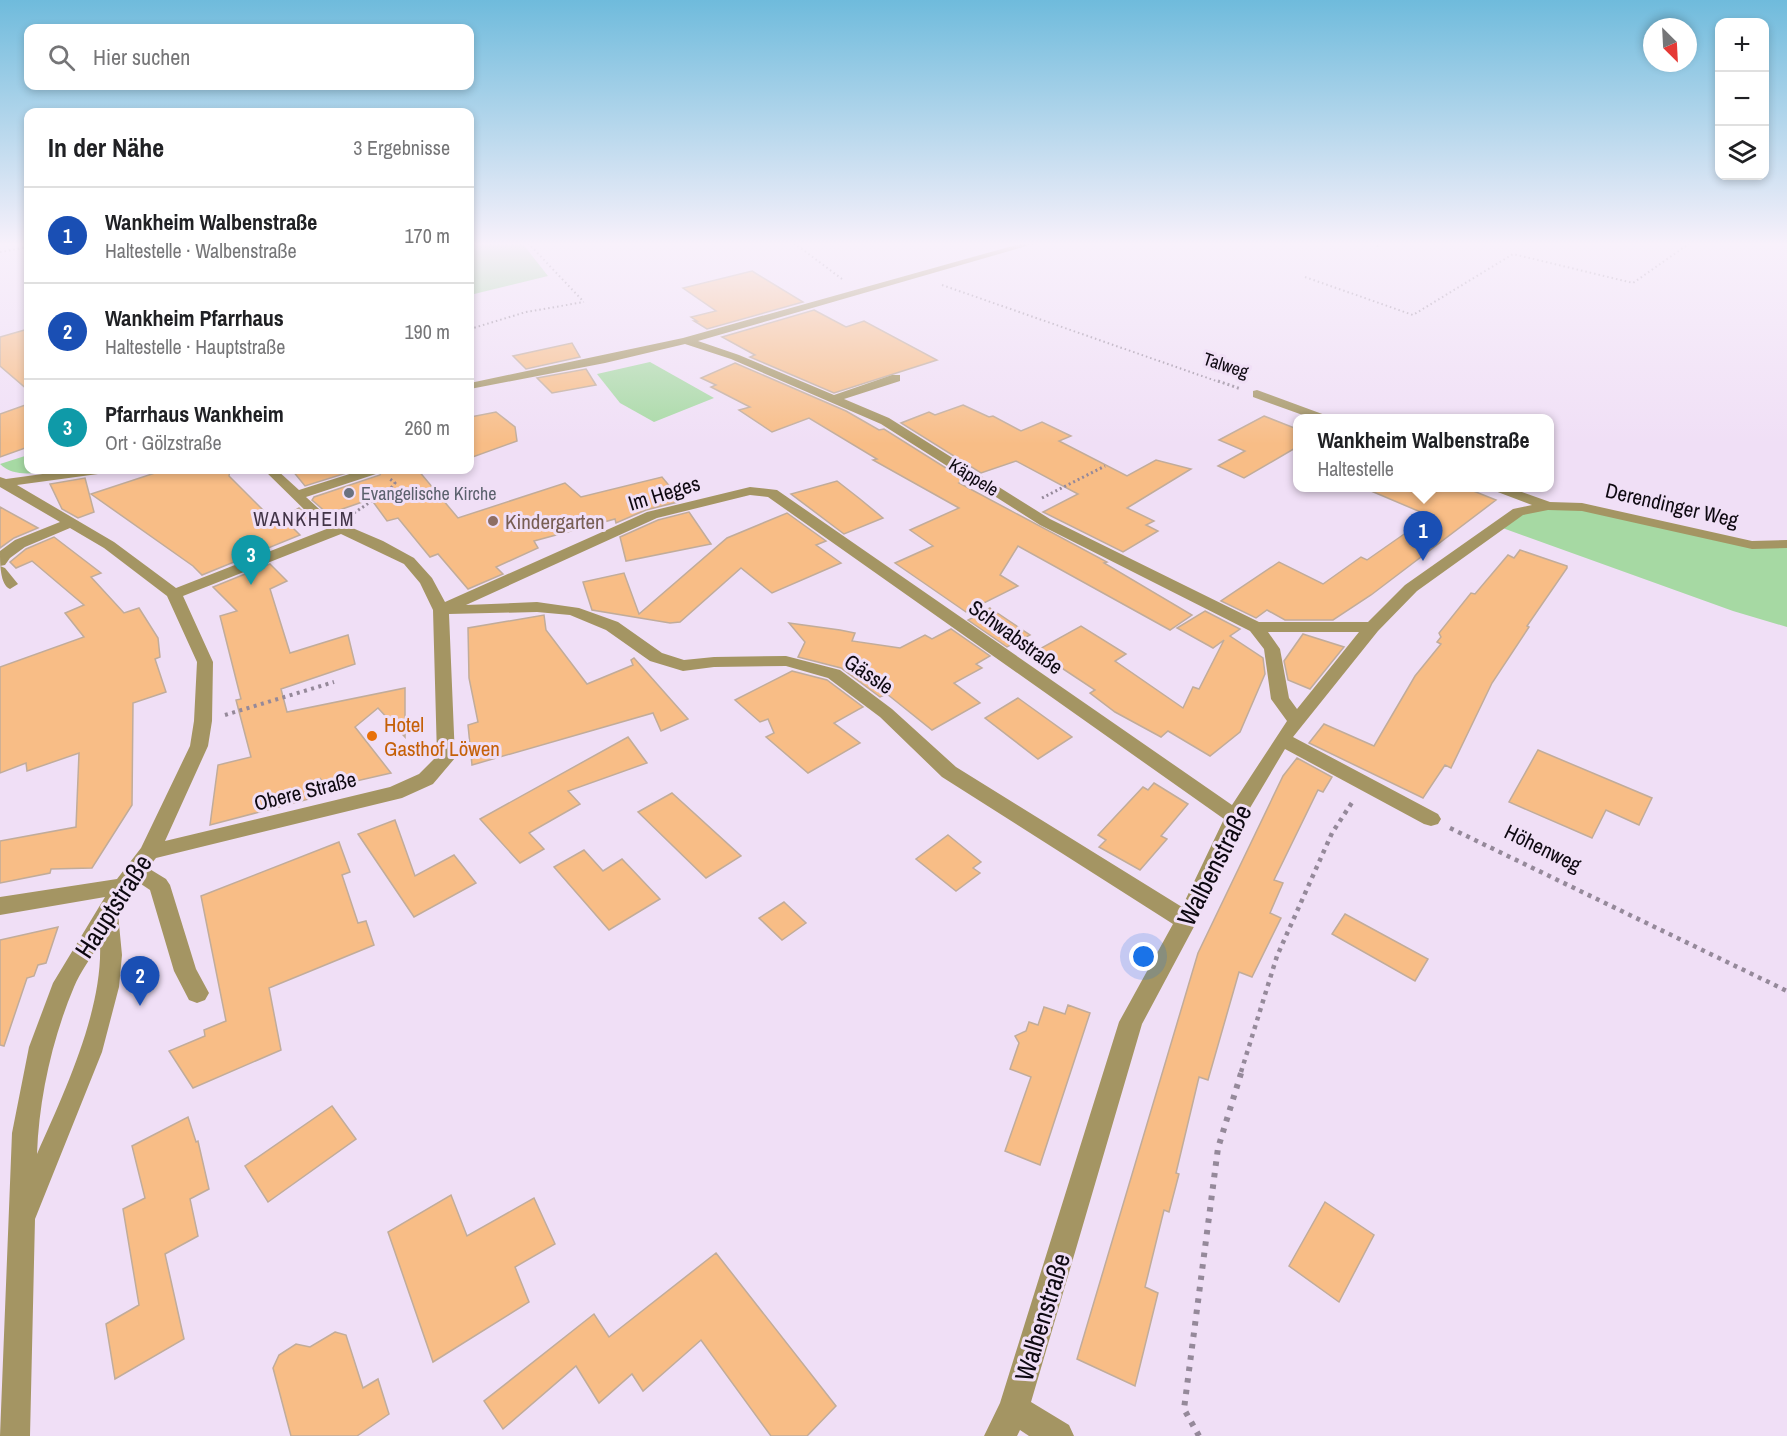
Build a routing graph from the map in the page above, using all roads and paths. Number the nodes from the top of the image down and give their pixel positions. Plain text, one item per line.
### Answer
1 (538, 310) edge
2 (790, 310) edge
3 (1009, 310) edge
4 (1399, 310) edge
5 (1421, 310) edge
6 (474, 328) edge
7 (686, 341) junction
8 (896, 378) dead end
9 (474, 385) edge
10 (1257, 394) joint
11 (833, 399) junction
12 (1310, 414) edge
13 (1105, 466) dead end
14 (66, 474) edge
15 (274, 474) edge
16 (362, 474) edge
17 (387, 476) dead end
18 (1, 482) edge
19 (1511, 492) edge
20 (772, 493) joint
21 (297, 495) junction
22 (1548, 506) junction
23 (1022, 508) junction
24 (71, 523) junction
25 (342, 528) junction
26 (1787, 544) edge
27 (0, 562) edge
28 (0, 571) edge
29 (10, 584) dead end
30 (174, 594) junction
31 (441, 610) junction
32 (1256, 627) junction
33 (1372, 627) junction
34 (334, 682) dead end
35 (204, 721) junction
36 (1289, 730) junction
37 (1363, 785) junction
38 (1235, 817) junction
39 (1431, 819) joint
40 (149, 852) junction
41 (129, 878) junction
42 (0, 906) edge
43 (107, 914) junction
44 (1186, 921) junction
45 (1787, 991) edge
46 (197, 993) dead end
47 (21, 1223) junction
48 (1007, 1423) edge
49 (14, 1436) edge
50 (1058, 1436) edge
51 (1199, 1436) edge

1 - 6 path
2 - 7 street
3 - 10 path, Talweg
4 - 5 path
7 - 9 street
7 - 11 street, Käppele
8 - 11 street
10 - 12 street, Talweg
11 - 23 street, Käppele
13 - 23 path
14 - 18 street
15 - 21 street, Obere Straße
16 - 21 street
17 - 25 path
18 - 24 street, Hauptstraße
19 - 22 street
20 - 31 street, Im Heges
20 - 38 street, Schwabstraße
21 - 25 street, Obere Straße
22 - 26 street, Derendinger Weg
22 - 33 street, Walbenstraße
23 - 32 street, Käppele
24 - 27 street
24 - 30 street, Hauptstraße
25 - 30 street
25 - 31 street, Obere Straße
28 - 29 street
30 - 35 street, Hauptstraße
31 - 40 street, Obere Straße
31 - 44 street, Gässle
32 - 33 street, Käppele
32 - 36 street, Käppele
33 - 36 street, Walbenstraße
34 - 35 path
35 - 40 street, Hauptstraße
36 - 37 street
36 - 38 street, Walbenstraße
37 - 39 street
37 - 51 path
38 - 44 street, Walbenstraße
39 - 45 path, Höhenweg
40 - 41 street, Hauptstraße
41 - 42 street
41 - 43 street, Hauptstraße
41 - 46 street
43 - 47 street
43 - 47 street, Hauptstraße
44 - 48 street, Walbenstraße
47 - 49 street, Hauptstraße
48 - 50 street

